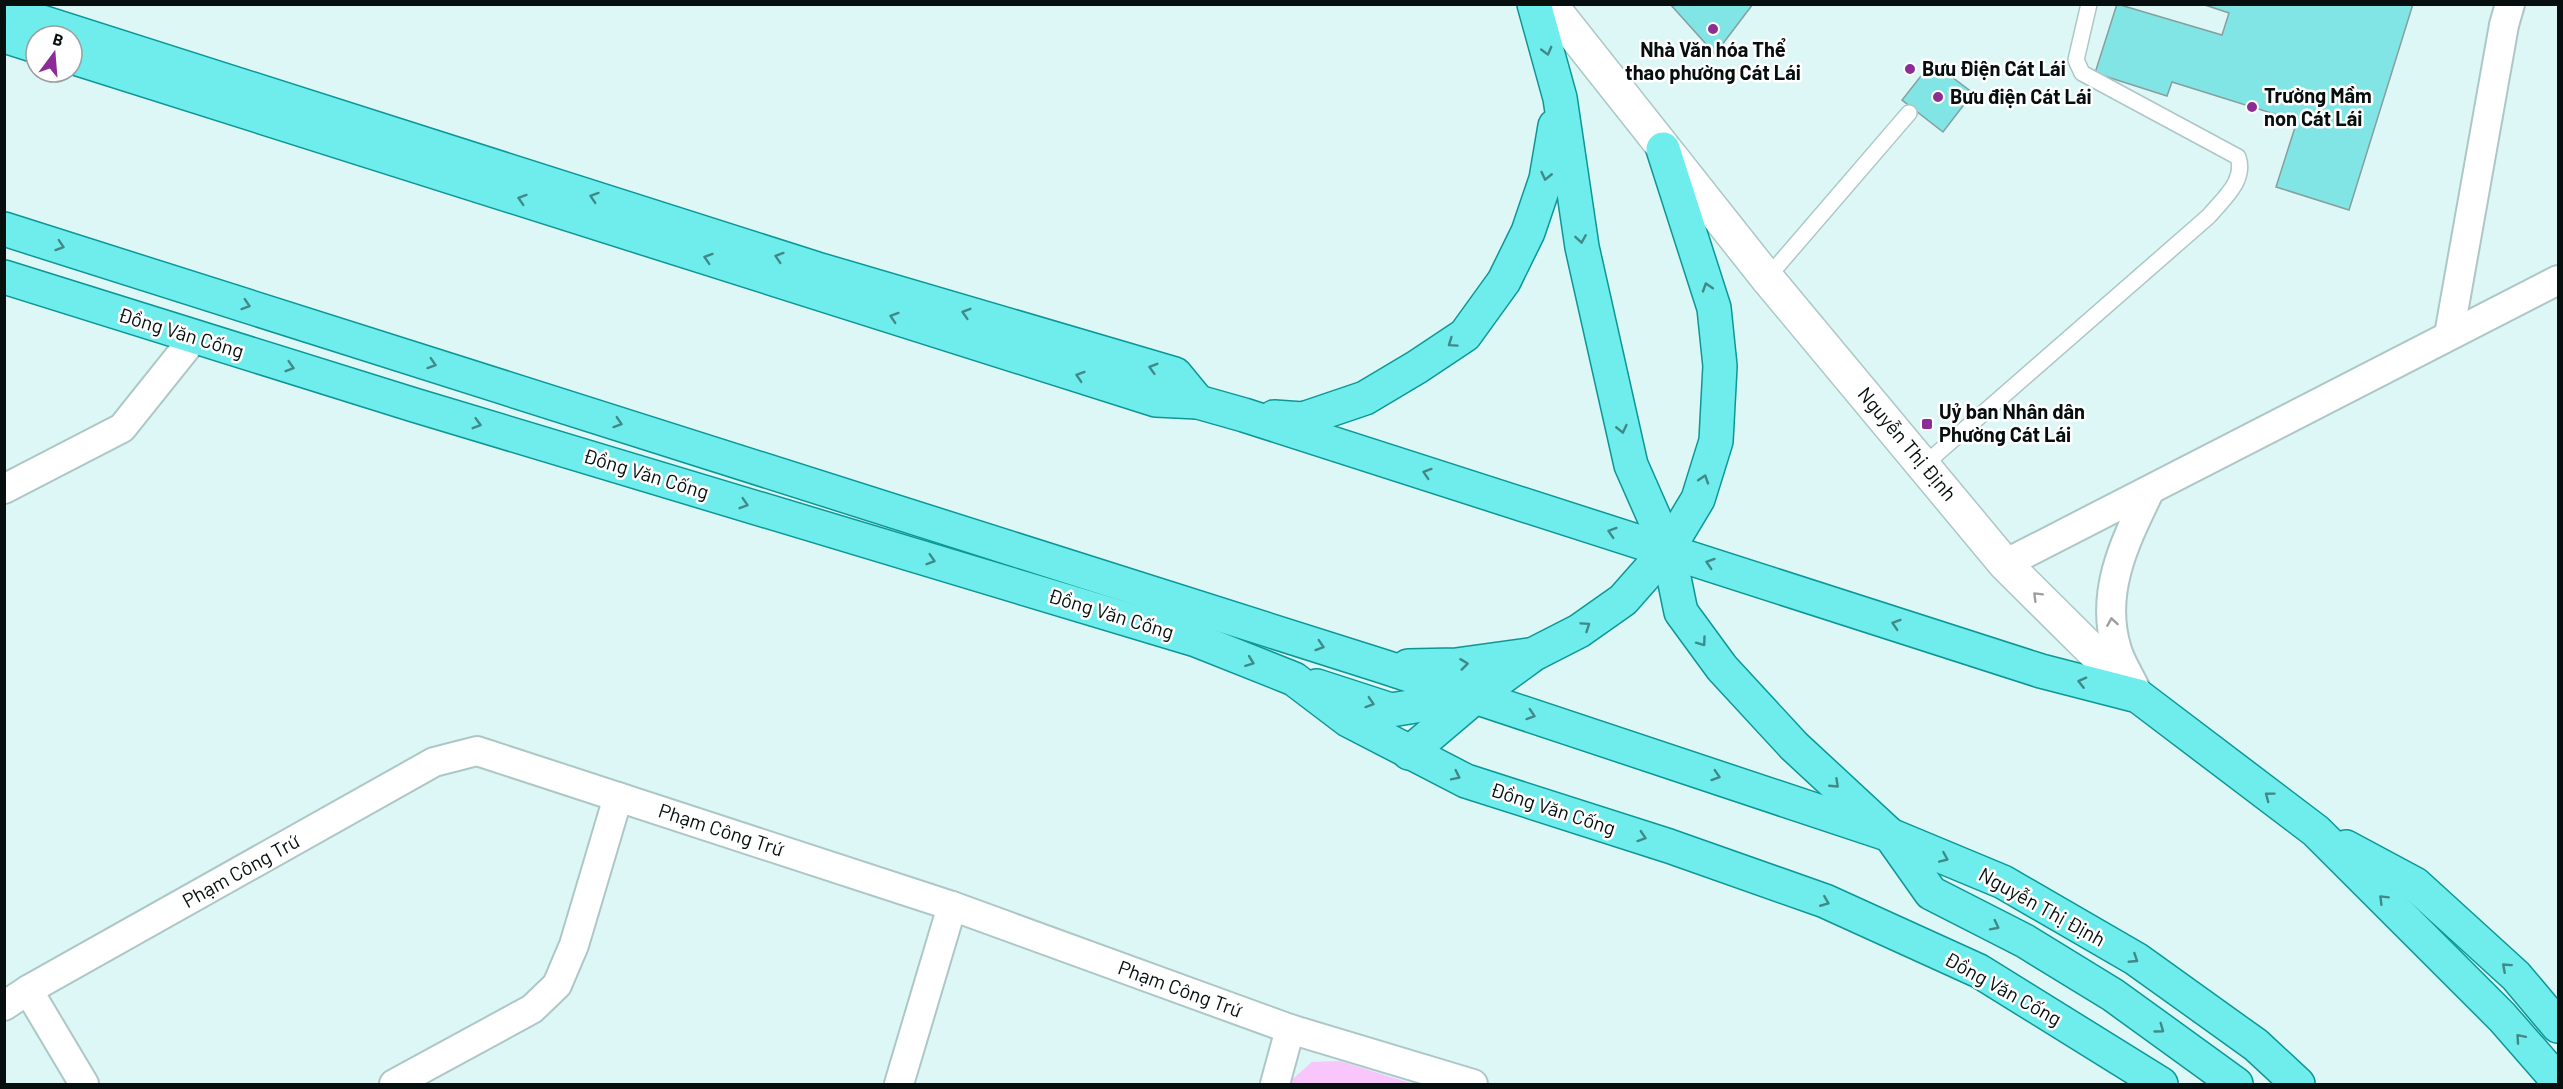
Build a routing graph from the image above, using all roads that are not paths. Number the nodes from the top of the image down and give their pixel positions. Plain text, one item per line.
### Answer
1 (1534, 4) edge
2 (1550, 4) edge
3 (2089, 4) edge
4 (2510, 4) edge
5 (4, 10) edge
6 (4, 36) edge
7 (24, 42) edge
8 (84, 61) edge
9 (1560, 98) junction
10 (1909, 113) dead end
11 (1663, 149) junction
12 (4, 229) edge
13 (4, 277) edge
14 (1767, 278) junction
15 (2559, 280) edge
16 (2449, 335) junction
17 (194, 338) junction
18 (1198, 402) junction
19 (1244, 415) junction
20 (1925, 464) junction
21 (4, 489) edge
22 (2149, 492) junction
23 (1668, 549) junction
24 (2005, 564) junction
25 (1204, 609) junction
26 (1196, 640) junction
27 (1534, 654) junction
28 (1385, 667) junction
29 (1294, 679) junction
30 (2138, 696) junction
31 (1475, 697) junction
32 (1409, 753) junction
33 (618, 797) junction
34 (2316, 831) junction
35 (1890, 835) junction
36 (952, 906) junction
37 (28, 990) junction
38 (4, 1006) edge
39 (2559, 1026) edge
40 (1290, 1029) junction
41 (2559, 1082) edge
42 (84, 1084) edge
43 (394, 1084) edge
44 (899, 1084) edge
45 (1275, 1084) edge
46 (1473, 1084) edge
47 (2161, 1084) edge
48 (2236, 1084) edge
49 (2298, 1084) edge

1 -> 9 main road
2 - 11 main road, Nguyễn Thị Định
3 - 20 lane
4 - 16 street
18 -> 5 main road
6 - 7 main road
18 -> 8 main road
9 -> 19 main road
9 -> 23 main road
10 - 14 lane
11 - 14 main road, Nguyễn Thị Định
23 -> 11 main road
12 -> 25 main road, Đồng Văn Cống
13 - 17 main road, Đồng Văn Cống
14 - 20 main road, Nguyễn Thị Định
15 - 16 street
16 - 22 street
17 - 21 street
17 -> 26 main road, Đồng Văn Cống
18 - 19 main road
23 -> 19 main road
20 - 24 main road, Nguyễn Thị Định
22 - 24 street
30 -> 22 street
27 -> 23 main road
30 -> 23 main road
23 -> 35 main road
30 -> 24 main road, Nguyễn Thị Định
25 - 26 main road
25 -> 28 main road, Đồng Văn Cống
26 -> 29 main road, Đồng Văn Cống
28 -> 27 main road
27 - 31 main road
28 - 31 main road, Đồng Văn Cống
29 -> 31 main road
29 - 32 main road, Đồng Văn Cống
34 -> 30 main road, Nguyễn Thị Định
31 - 32 main road
31 -> 35 main road, Đồng Văn Cống
32 -> 47 main road, Đồng Văn Cống
33 - 36 street, Phạm Công Trứ
33 - 37 street, Phạm Công Trứ
33 - 43 street
39 -> 34 main road, Nguyễn Thị Định
41 -> 34 main road, Nguyễn Thị Định
35 -> 48 main road, Nguyễn Thị Định
35 -> 49 main road, Nguyễn Thị Định
36 - 40 street, Phạm Công Trứ
36 - 44 street
37 - 38 street, Phạm Công Trứ
37 - 42 street
40 - 45 street
40 - 46 street, Phạm Công Trứ

